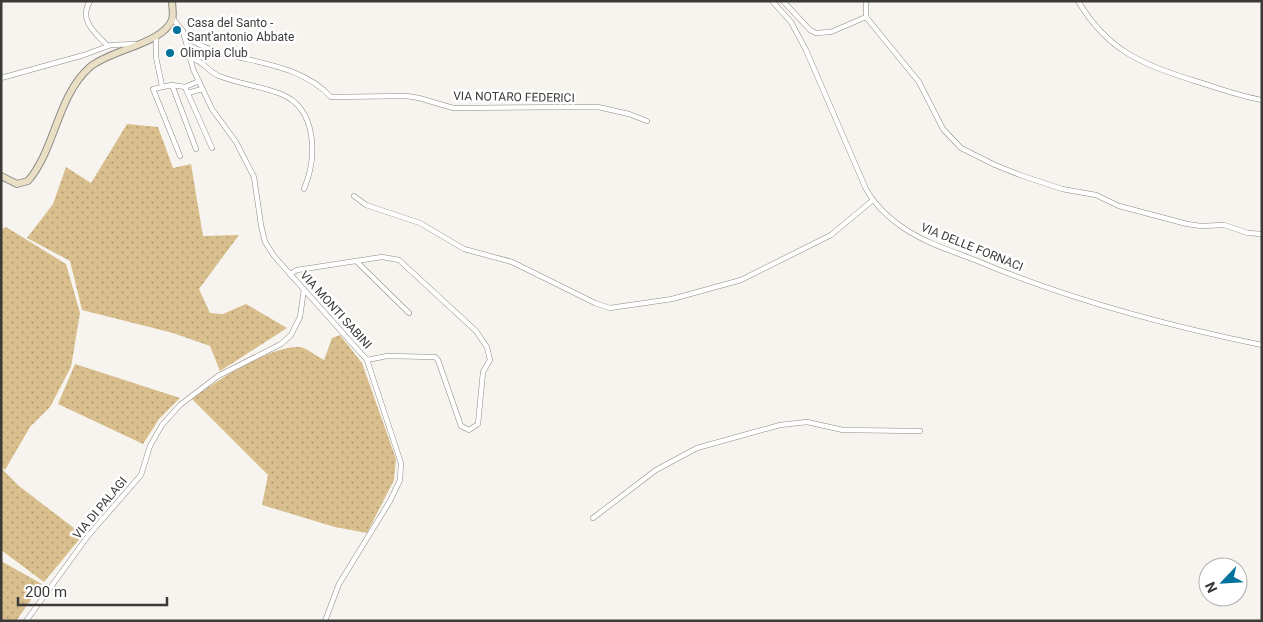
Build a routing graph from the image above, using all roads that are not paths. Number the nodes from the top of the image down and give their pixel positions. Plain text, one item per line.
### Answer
1 (90, 1) edge
2 (172, 1) edge
3 (772, 1) edge
4 (783, 1) edge
5 (866, 1) edge
6 (1078, 1) edge
7 (866, 18) junction
8 (173, 19) junction
9 (156, 34) junction
10 (184, 36) junction
11 (136, 44) junction
12 (108, 46) junction
13 (190, 58) junction
14 (1, 78) edge
15 (199, 81) junction
16 (172, 85) junction
17 (162, 86) junction
18 (185, 86) junction
19 (202, 89) junction
20 (188, 94) junction
21 (1262, 100) edge
22 (647, 121) dead end
23 (212, 148) dead end
24 (196, 149) dead end
25 (180, 156) dead end
26 (1, 176) edge
27 (304, 189) dead end
28 (354, 196) dead end
29 (874, 200) junction
30 (1262, 234) edge
31 (356, 261) junction
32 (290, 274) junction
33 (304, 289) junction
34 (409, 313) dead end
35 (1262, 346) edge
36 (367, 360) junction
37 (920, 431) dead end
38 (593, 518) dead end
39 (26, 621) edge
40 (325, 621) edge

1 - 12 street
2 - 8 main road
3 - 29 street, VIA DELLE FORNACI
4 - 7 street
5 - 7 street
6 - 21 street
7 - 30 street
8 - 9 main road
8 - 10 street, VIA MONTI SABINI
9 - 11 main road
9 - 17 street
10 - 13 street, VIA MONTI SABINI
10 - 22 street, VIA NOTARO FEDERICI
11 - 12 street
11 - 26 main road
12 - 14 street
13 - 15 street, VIA MONTI SABINI
13 - 27 street
15 - 18 street
15 - 19 street, VIA MONTI SABINI
16 - 17 street
16 - 18 street
16 - 24 street
17 - 25 street
18 - 20 street
19 - 20 street
19 - 32 street, VIA MONTI SABINI
20 - 23 street
28 - 29 street
29 - 35 street, VIA DELLE FORNACI
31 - 32 street
31 - 34 street
31 - 36 street
32 - 33 street, VIA MONTI SABINI
33 - 36 street, VIA MONTI SABINI
33 - 39 street, VIA DI PALAGI
36 - 40 street, VIA MONTI SABINI
37 - 38 street

